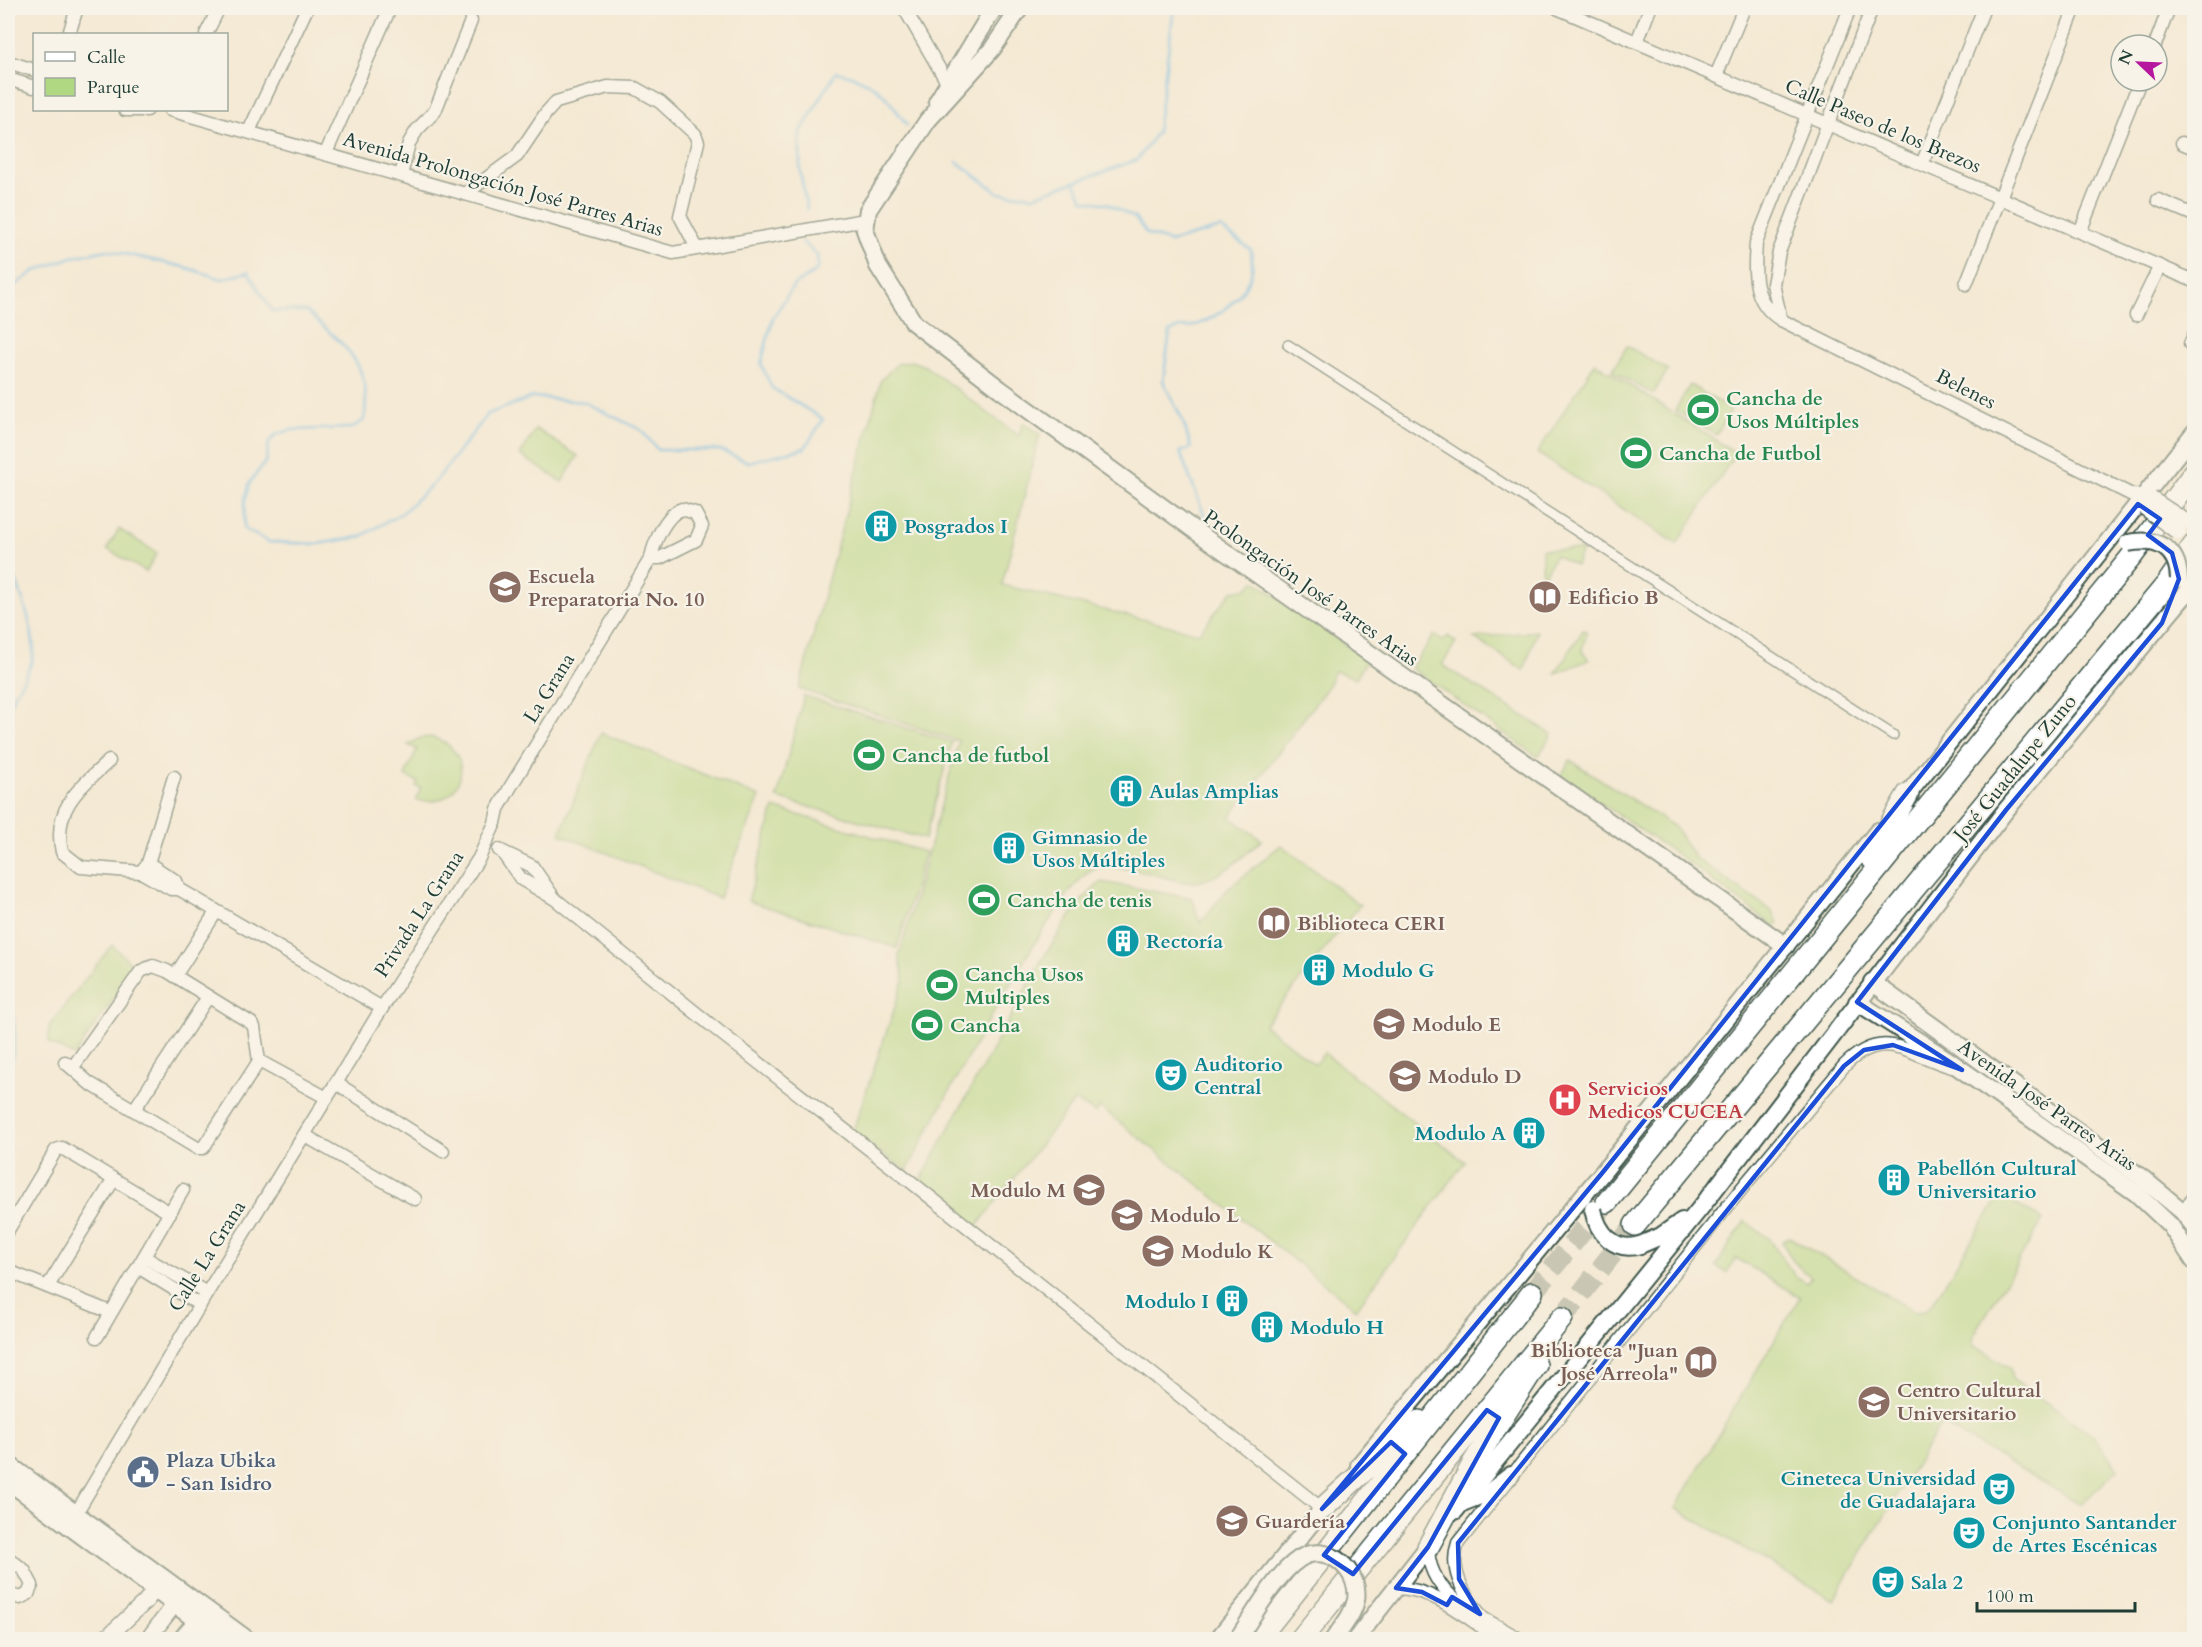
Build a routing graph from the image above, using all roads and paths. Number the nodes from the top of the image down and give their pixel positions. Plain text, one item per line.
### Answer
1 (77, 8) edge
2 (219, 8) edge
3 (307, 8) edge
4 (390, 8) edge
5 (904, 8) edge
6 (994, 8) edge
7 (1020, 8) edge
8 (1560, 8) edge
9 (1650, 8) edge
10 (1744, 8) edge
11 (1850, 8) edge
12 (1872, 8) edge
13 (1984, 8) edge
14 (2075, 8) edge
15 (2169, 8) edge
16 (471, 21) dead end
17 (69, 33) edge
18 (206, 33) edge
19 (2160, 33) edge
20 (1637, 42) junction
21 (8, 62) edge
22 (33, 70) edge
23 (1716, 76) junction
24 (8, 79) edge
25 (33, 87) edge
26 (950, 88) junction
27 (2135, 93) edge
28 (174, 111) edge
29 (1807, 114) junction
30 (1826, 123) junction
31 (249, 131) junction
32 (2182, 143) dead end
33 (2194, 148) edge
34 (326, 153) junction
35 (1922, 164) junction
36 (401, 175) junction
37 (465, 194) junction
38 (2000, 197) junction
39 (2158, 200) dead end
40 (2194, 215) edge
41 (865, 220) junction
42 (2080, 232) junction
43 (697, 248) junction
44 (2160, 266) junction
45 (2194, 279) edge
46 (1966, 284) dead end
47 (2136, 315) dead end
48 (1781, 320) junction
49 (1288, 345) dead end
50 (2194, 433) edge
51 (2194, 472) edge
52 (2142, 500) junction
53 (2194, 528) edge
54 (2194, 545) edge
55 (651, 558) junction
56 (2086, 568) junction
57 (2187, 581) edge
58 (1893, 735) dead end
59 (109, 762) dead end
60 (174, 777) dead end
61 (1908, 794) junction
62 (488, 841) junction
63 (144, 867) junction
64 (216, 912) junction
65 (1786, 946) junction
66 (175, 976) junction
67 (1872, 982) junction
68 (208, 997) junction
69 (1857, 1002) junction
70 (382, 1008) junction
71 (259, 1061) junction
72 (1962, 1070) junction
73 (336, 1083) junction
74 (1695, 1094) junction
75 (327, 1098) junction
76 (134, 1110) junction
77 (304, 1135) junction
78 (443, 1151) dead end
79 (1603, 1172) junction
80 (114, 1179) junction
81 (183, 1190) dead end
82 (2194, 1193) edge
83 (415, 1199) dead end
84 (1600, 1205) junction
85 (1702, 1206) junction
86 (170, 1213) junction
87 (2188, 1214) edge
88 (2194, 1226) edge
89 (8, 1230) edge
90 (1637, 1235) junction
91 (2194, 1261) edge
92 (141, 1262) junction
93 (8, 1271) edge
94 (48, 1287) junction
95 (207, 1293) junction
96 (200, 1305) junction
97 (110, 1312) junction
98 (97, 1337) dead end
99 (8, 1464) edge
100 (1511, 1475) junction
101 (8, 1481) edge
102 (1461, 1504) junction
103 (1322, 1509) junction
104 (72, 1520) junction
105 (1428, 1547) junction
106 (8, 1558) edge
107 (159, 1584) junction
108 (1396, 1588) junction
109 (9, 1595) edge
110 (179, 1598) junction
111 (1449, 1601) junction
112 (1480, 1614) junction
113 (196, 1620) junction
114 (104, 1640) edge
115 (147, 1640) edge
116 (181, 1640) edge
117 (223, 1640) edge
118 (248, 1640) edge
119 (1217, 1640) edge
120 (1237, 1640) edge
121 (1257, 1640) edge
122 (1300, 1640) edge
123 (1333, 1640) edge
124 (1355, 1640) edge
125 (1501, 1640) edge
126 (1521, 1640) edge

1 - 17 street
2 - 18 street
3 - 31 street
4 - 34 street
5 - 26 street
6 - 26 main road
7 - 26 main road
8 - 20 street, Calle Paseo de los Brezos
9 - 20 street
10 - 23 street
11 - 29 street, Belenes
12 - 30 street
13 - 35 street
14 - 38 street
15 - 19 street
16 - 36 street
20 - 23 street, Calle Paseo de los Brezos
21 - 22 street
23 - 29 street, Calle Paseo de los Brezos
24 - 25 street
26 - 41 main road
27 - 42 street
28 - 31 street, Avenida Prolongación José Parres Arias
29 - 30 street, Calle Paseo de los Brezos
29 - 48 street, Belenes
30 - 35 street, Calle Paseo de los Brezos
30 - 48 street
31 - 34 street, Avenida Prolongación José Parres Arias
32 - 33 street
34 - 36 street, Avenida Prolongación José Parres Arias
35 - 38 street, Calle Paseo de los Brezos
36 - 37 street, Avenida Prolongación José Parres Arias
37 - 43 street, Avenida Prolongación José Parres Arias
37 - 43 street
38 - 42 street, Calle Paseo de los Brezos
38 - 46 street
39 - 40 street
41 - 43 street, Avenida Prolongación José Parres Arias
41 - 65 main road, Prolongación José Parres Arias
42 - 44 street, Calle Paseo de los Brezos
44 - 45 street, Calle Paseo de los Brezos
44 - 47 street
48 - 52 street, Belenes
49 - 58 street
50 - 52 main road
51 - 74 highway
52 - 53 street, bridge
52 - 54 street, bridge
52 - 56 main road
54 - 90 highway
55 - 55 street, La Grana
55 - 62 street, La Grana
56 - 57 main road, bridge
56 - 61 main road
57 - 67 main road, José Guadalupe Zuno
59 - 63 street
60 - 63 street
61 - 65 main road
61 - 74 highway
62 - 70 street, Privada La Grana
62 - 103 street
63 - 64 street
64 - 66 street
64 - 70 street
65 - 79 main road
66 - 68 street
66 - 76 street
67 - 69 main road, José Guadalupe Zuno
67 - 87 main road, Avenida José Parres Arias
68 - 71 street
68 - 76 street
69 - 72 main road, Avenida José Parres Arias
69 - 85 main road, José Guadalupe Zuno
70 - 73 street, Calle La Grana
71 - 75 street
71 - 76 street
72 - 91 main road, Avenida José Parres Arias
72 - 100 street
73 - 75 street, Calle La Grana
73 - 78 street
74 - 84 highway
75 - 77 street, Calle La Grana
77 - 83 street
77 - 95 street, Calle La Grana
79 - 84 main road
79 - 103 main road
80 - 86 street
80 - 89 street
80 - 94 street
81 - 86 street
82 - 87 street
84 - 90 main road, bridge
85 - 90 main road
85 - 102 main road
86 - 92 street
87 - 88 main road, Avenida José Parres Arias
92 - 95 street
92 - 96 street
92 - 97 street
93 - 94 street
94 - 97 street
95 - 96 street, Calle La Grana
96 - 104 street, Calle La Grana
97 - 98 street
99 - 104 main road
100 - 102 main road
100 - 112 street
101 - 104 main road
102 - 105 main road
103 - 119 main road
103 - 121 highway
104 - 107 main road
105 - 108 main road
105 - 111 street
105 - 122 highway
106 - 109 street
107 - 110 main road
107 - 114 street
108 - 111 street
108 - 124 main road
110 - 113 main road
110 - 115 street
110 - 118 main road
111 - 112 street
111 - 125 street
112 - 126 street
113 - 116 main road
113 - 117 main road
120 - 123 main road, bridge

